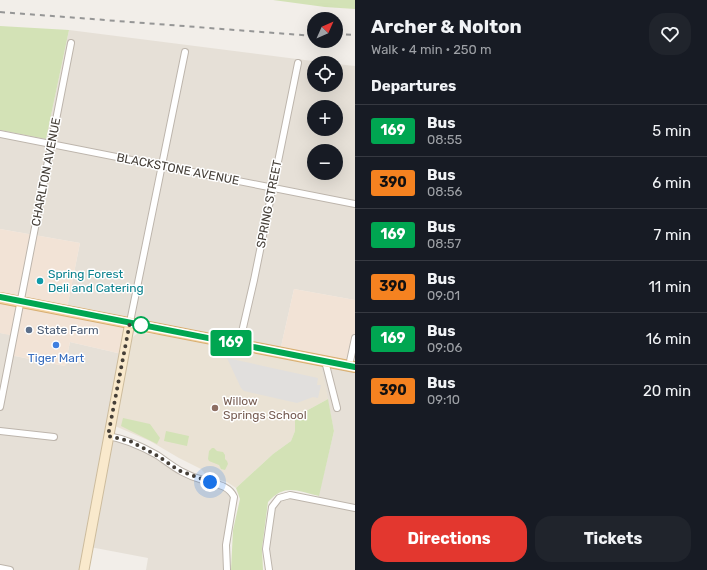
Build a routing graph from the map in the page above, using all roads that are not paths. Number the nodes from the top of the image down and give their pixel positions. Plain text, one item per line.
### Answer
1 (71, 43) dead end
2 (185, 52) dead end
3 (298, 63) dead end
4 (0, 134) edge
5 (51, 144) junction
6 (162, 166) junction
7 (273, 187) junction
8 (355, 204) edge
9 (0, 298) edge
10 (20, 301) junction
11 (130, 322) junction
12 (355, 338) edge
13 (239, 345) junction
14 (325, 361) junction
15 (352, 366) edge
16 (0, 407) edge
17 (337, 408) dead end
18 (0, 431) edge
19 (108, 436) junction
20 (54, 437) dead end
21 (355, 508) edge
22 (0, 568) edge
23 (10, 570) edge
24 (84, 570) edge
25 (227, 570) edge
26 (268, 570) edge

1 - 5 street, CHARLTON AVENUE
2 - 6 street
3 - 7 street, SPRING STREET
4 - 5 street, BLACKSTONE AVENUE
5 - 6 street, BLACKSTONE AVENUE
5 - 10 street, CHARLTON AVENUE
6 - 7 street, BLACKSTONE AVENUE
6 - 11 street
7 - 8 street, BLACKSTONE AVENUE
7 - 13 street, SPRING STREET
9 - 10 main road
10 - 11 main road
10 - 16 street, CHARLTON AVENUE
11 - 13 main road
11 - 19 street
12 - 15 street
13 - 14 main road
14 - 15 main road
14 - 17 street
18 - 20 street
19 - 24 street
19 - 25 street
21 - 26 street
22 - 23 street

